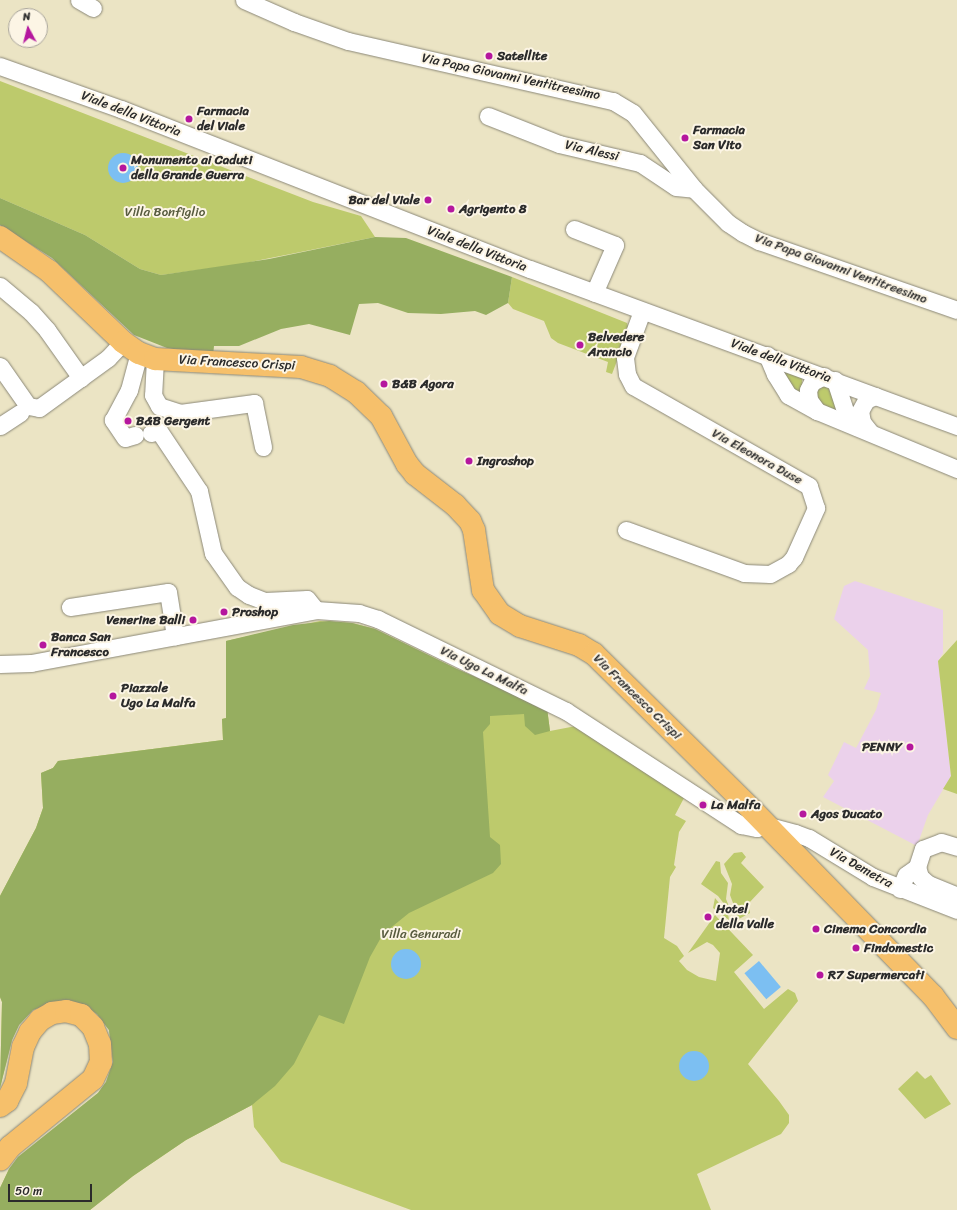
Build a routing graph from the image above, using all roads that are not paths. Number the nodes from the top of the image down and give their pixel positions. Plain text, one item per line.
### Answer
1 (244, 0) edge
2 (0, 66) edge
3 (488, 116) dead end
4 (694, 189) junction
5 (574, 228) dead end
6 (0, 238) edge
7 (0, 286) edge
8 (594, 293) junction
9 (957, 310) edge
10 (642, 311) junction
11 (139, 351) junction
12 (766, 355) junction
13 (0, 366) edge
14 (81, 378) junction
15 (829, 378) junction
16 (876, 396) junction
17 (817, 410) junction
18 (20, 413) dead end
19 (0, 426) edge
20 (957, 426) edge
21 (863, 430) junction
22 (263, 447) dead end
23 (957, 469) edge
24 (626, 530) dead end
25 (70, 607) dead end
26 (316, 610) junction
27 (175, 636) junction
28 (0, 664) edge
29 (765, 825) junction
30 (957, 847) edge
31 (917, 867) junction
32 (900, 889) junction
33 (957, 896) edge
34 (957, 910) edge
35 (957, 1028) edge
36 (0, 1106) edge
37 (0, 1160) edge

1 - 4 street, Via Papa Giovanni Ventitreesimo
2 - 8 street, Viale della Vittoria
3 - 4 street, Via Alessi
4 - 9 street, Via Papa Giovanni Ventitreesimo
5 - 8 street
6 - 11 main road
7 - 14 street
8 - 10 street, Viale della Vittoria
10 - 12 street, Viale della Vittoria
10 - 24 street, Via Eleonora Duse
11 - 14 street
11 - 22 street
11 - 26 street
11 - 29 main road, Via Francesco Crispi
12 - 15 street, Viale della Vittoria
12 - 17 street
13 - 14 street
15 - 16 street, Viale della Vittoria
15 - 17 street
15 - 21 street
16 - 20 street, Viale della Vittoria
16 - 21 street
17 - 21 street
18 - 19 street
21 - 23 street
25 - 27 street
26 - 27 street, Via Ugo La Malfa
26 - 29 street, Via Ugo La Malfa
27 - 28 street, Via Ugo La Malfa
29 - 32 street, Via Demetra
29 - 35 main road, Via Francesco Crispi
30 - 31 street
31 - 32 street
31 - 33 street
32 - 34 street, Via Demetra
36 - 37 main road

